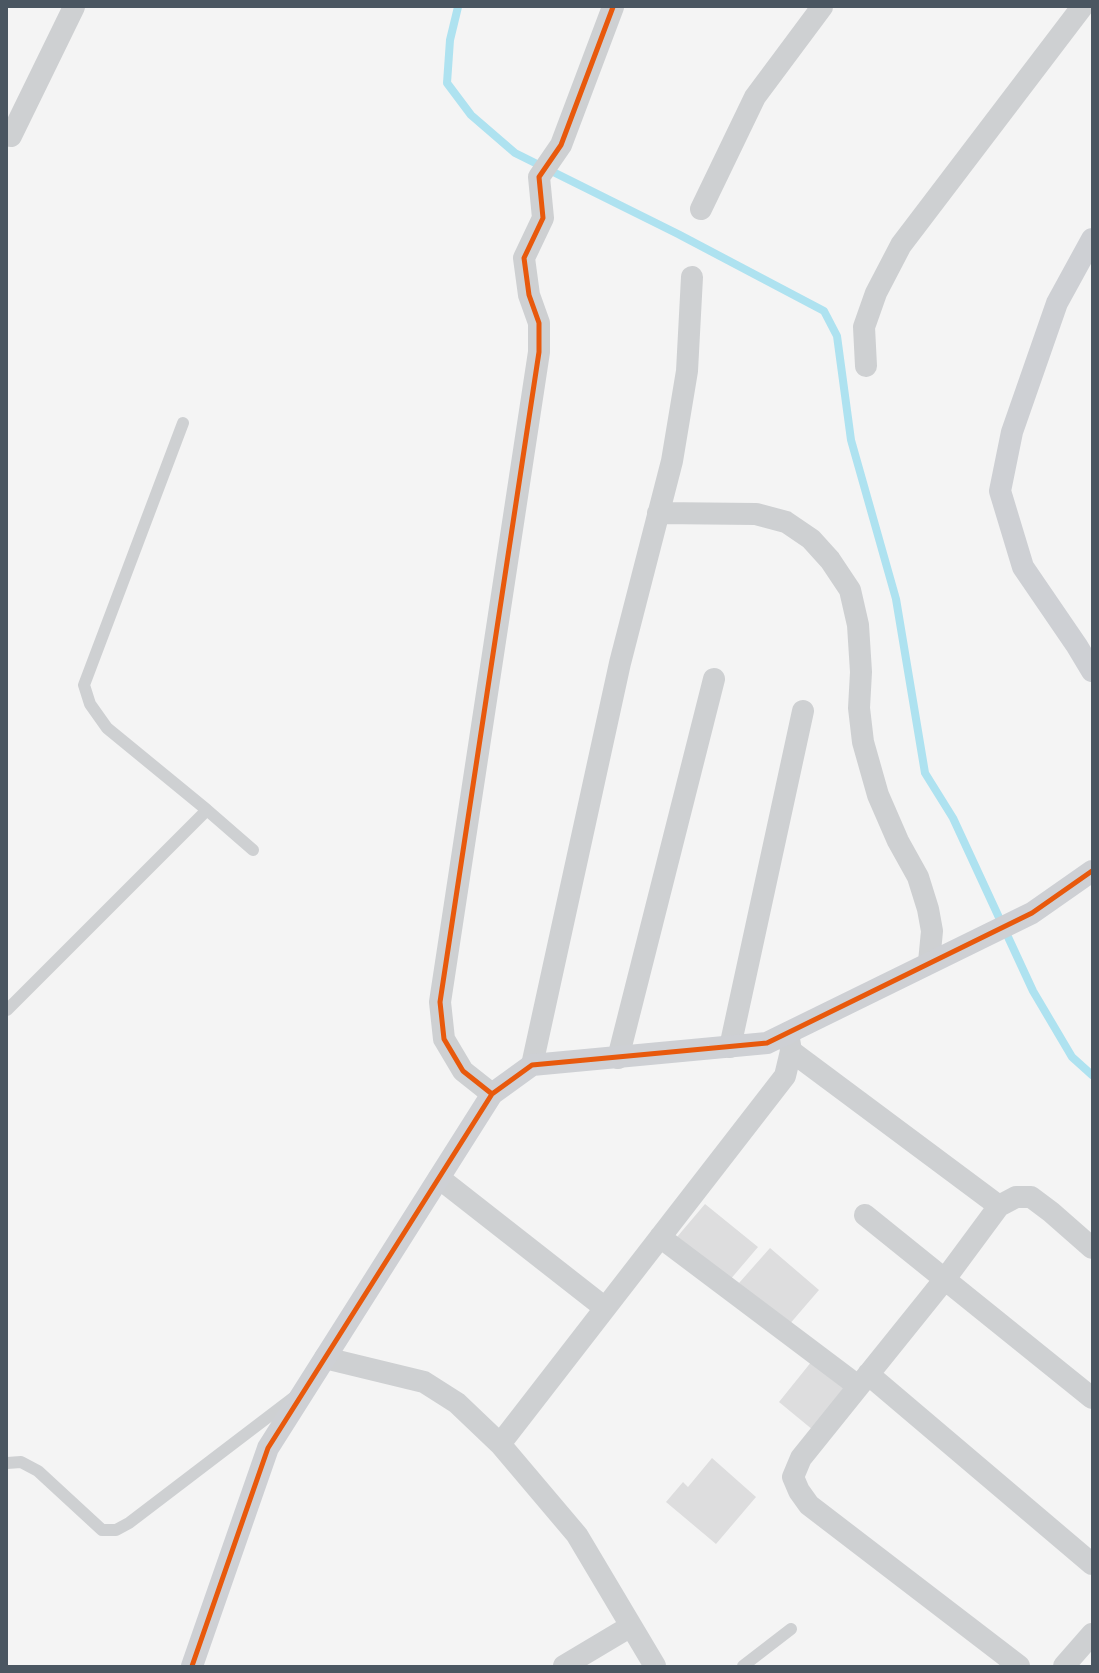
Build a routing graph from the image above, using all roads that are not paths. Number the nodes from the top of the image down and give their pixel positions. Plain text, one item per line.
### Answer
1 (74, 7) edge
2 (613, 7) edge
3 (822, 7) edge
4 (1082, 7) edge
5 (11, 136) dead end
6 (701, 209) dead end
7 (1092, 239) edge
8 (692, 277) dead end
9 (866, 366) dead end
10 (183, 422) dead end
11 (658, 513) junction
12 (1092, 671) edge
13 (714, 679) dead end
14 (803, 711) dead end
15 (207, 810) junction
16 (253, 850) dead end
17 (1092, 871) edge
18 (938, 958) junction
19 (7, 1010) edge
20 (790, 1042) junction
21 (730, 1047) junction
22 (618, 1058) junction
23 (532, 1065) junction
24 (492, 1094) junction
25 (439, 1178) junction
26 (999, 1206) junction
27 (865, 1215) dead end
28 (660, 1237) junction
29 (1092, 1248) edge
30 (945, 1278) junction
31 (605, 1308) junction
32 (325, 1358) junction
33 (863, 1380) junction
34 (305, 1388) junction
35 (1092, 1398) edge
36 (500, 1444) junction
37 (7, 1463) edge
38 (1092, 1564) edge
39 (631, 1626) junction
40 (791, 1629) dead end
41 (1092, 1634) edge
42 (192, 1666) edge
43 (564, 1666) edge
44 (655, 1666) edge
45 (743, 1666) edge
46 (1019, 1666) edge
47 (1064, 1666) edge

1 - 5 street
2 - 24 street
3 - 6 street
4 - 9 street
7 - 12 street
8 - 11 street
10 - 15 lane
11 - 18 street
11 - 23 street
13 - 22 street
14 - 21 street
15 - 16 lane
15 - 19 lane
17 - 18 street
18 - 20 street
20 - 21 street
20 - 26 street
20 - 28 street
21 - 22 street
22 - 23 street
23 - 24 street
24 - 25 street
25 - 31 street
25 - 32 street
26 - 29 street
26 - 30 street
27 - 30 street
28 - 31 street
28 - 33 street
30 - 33 street
30 - 35 street
31 - 36 street
32 - 34 street
32 - 36 street
33 - 38 street
33 - 46 street
34 - 37 lane
34 - 42 street
36 - 39 street
39 - 43 street
39 - 44 street
40 - 45 lane
41 - 47 street

